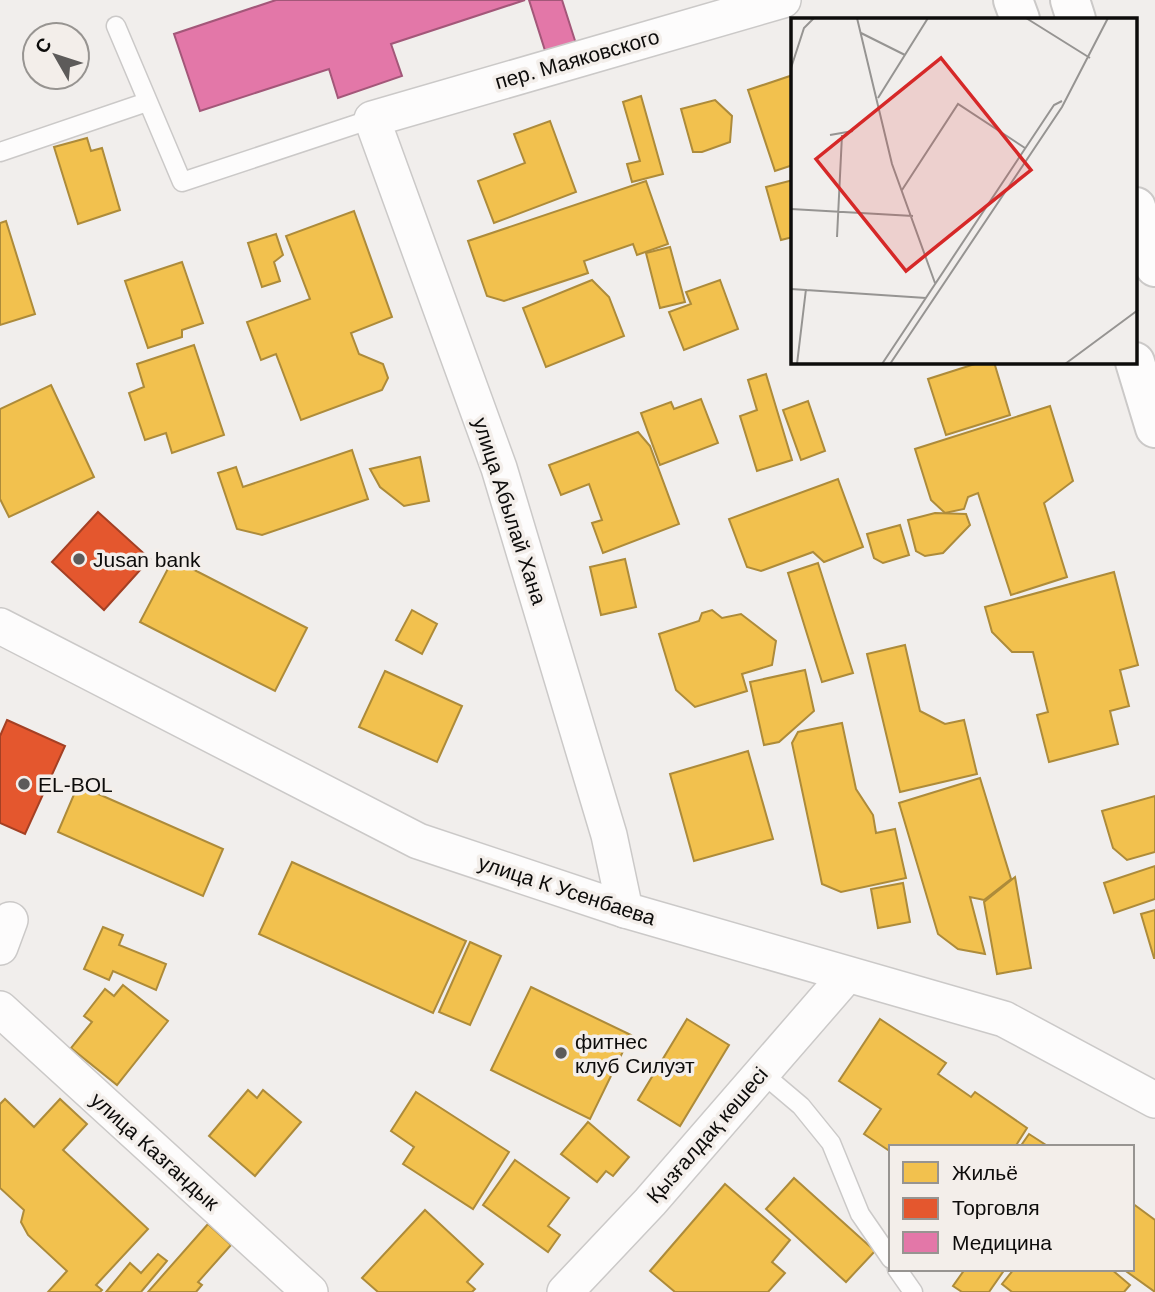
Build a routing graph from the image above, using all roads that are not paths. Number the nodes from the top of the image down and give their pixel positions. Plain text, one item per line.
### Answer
1 (783, 0) edge
2 (1013, 0) edge
3 (1070, 0) edge
4 (1020, 18) edge
5 (1076, 18) edge
6 (116, 26) dead end
7 (147, 102) junction
8 (372, 119) junction
9 (0, 152) edge
10 (1138, 213) edge
11 (1155, 267) edge
12 (1136, 364) edge
13 (1155, 428) edge
14 (0, 626) edge
15 (625, 910) junction
16 (846, 976) junction
17 (0, 1009) edge
18 (762, 1073) junction
19 (1155, 1100) edge
20 (889, 1256) edge
21 (898, 1271) edge
22 (310, 1292) edge
23 (565, 1292) edge
24 (913, 1292) edge

1 - 8 street, пер. Маяковского
2 - 4 street
3 - 5 street
6 - 7 lane
7 - 8 lane
7 - 9 lane
8 - 15 street, улица Абылай Хана
10 - 11 street
12 - 13 street
14 - 15 street, улица К Усенбаева
15 - 16 street, улица К Усенбаева
16 - 18 street, Қызғалдақ көшесі
16 - 19 street, улица К Усенбаева
17 - 22 street, улица Казгандык
18 - 20 lane
18 - 23 street, Қызғалдақ көшесі
21 - 24 lane

